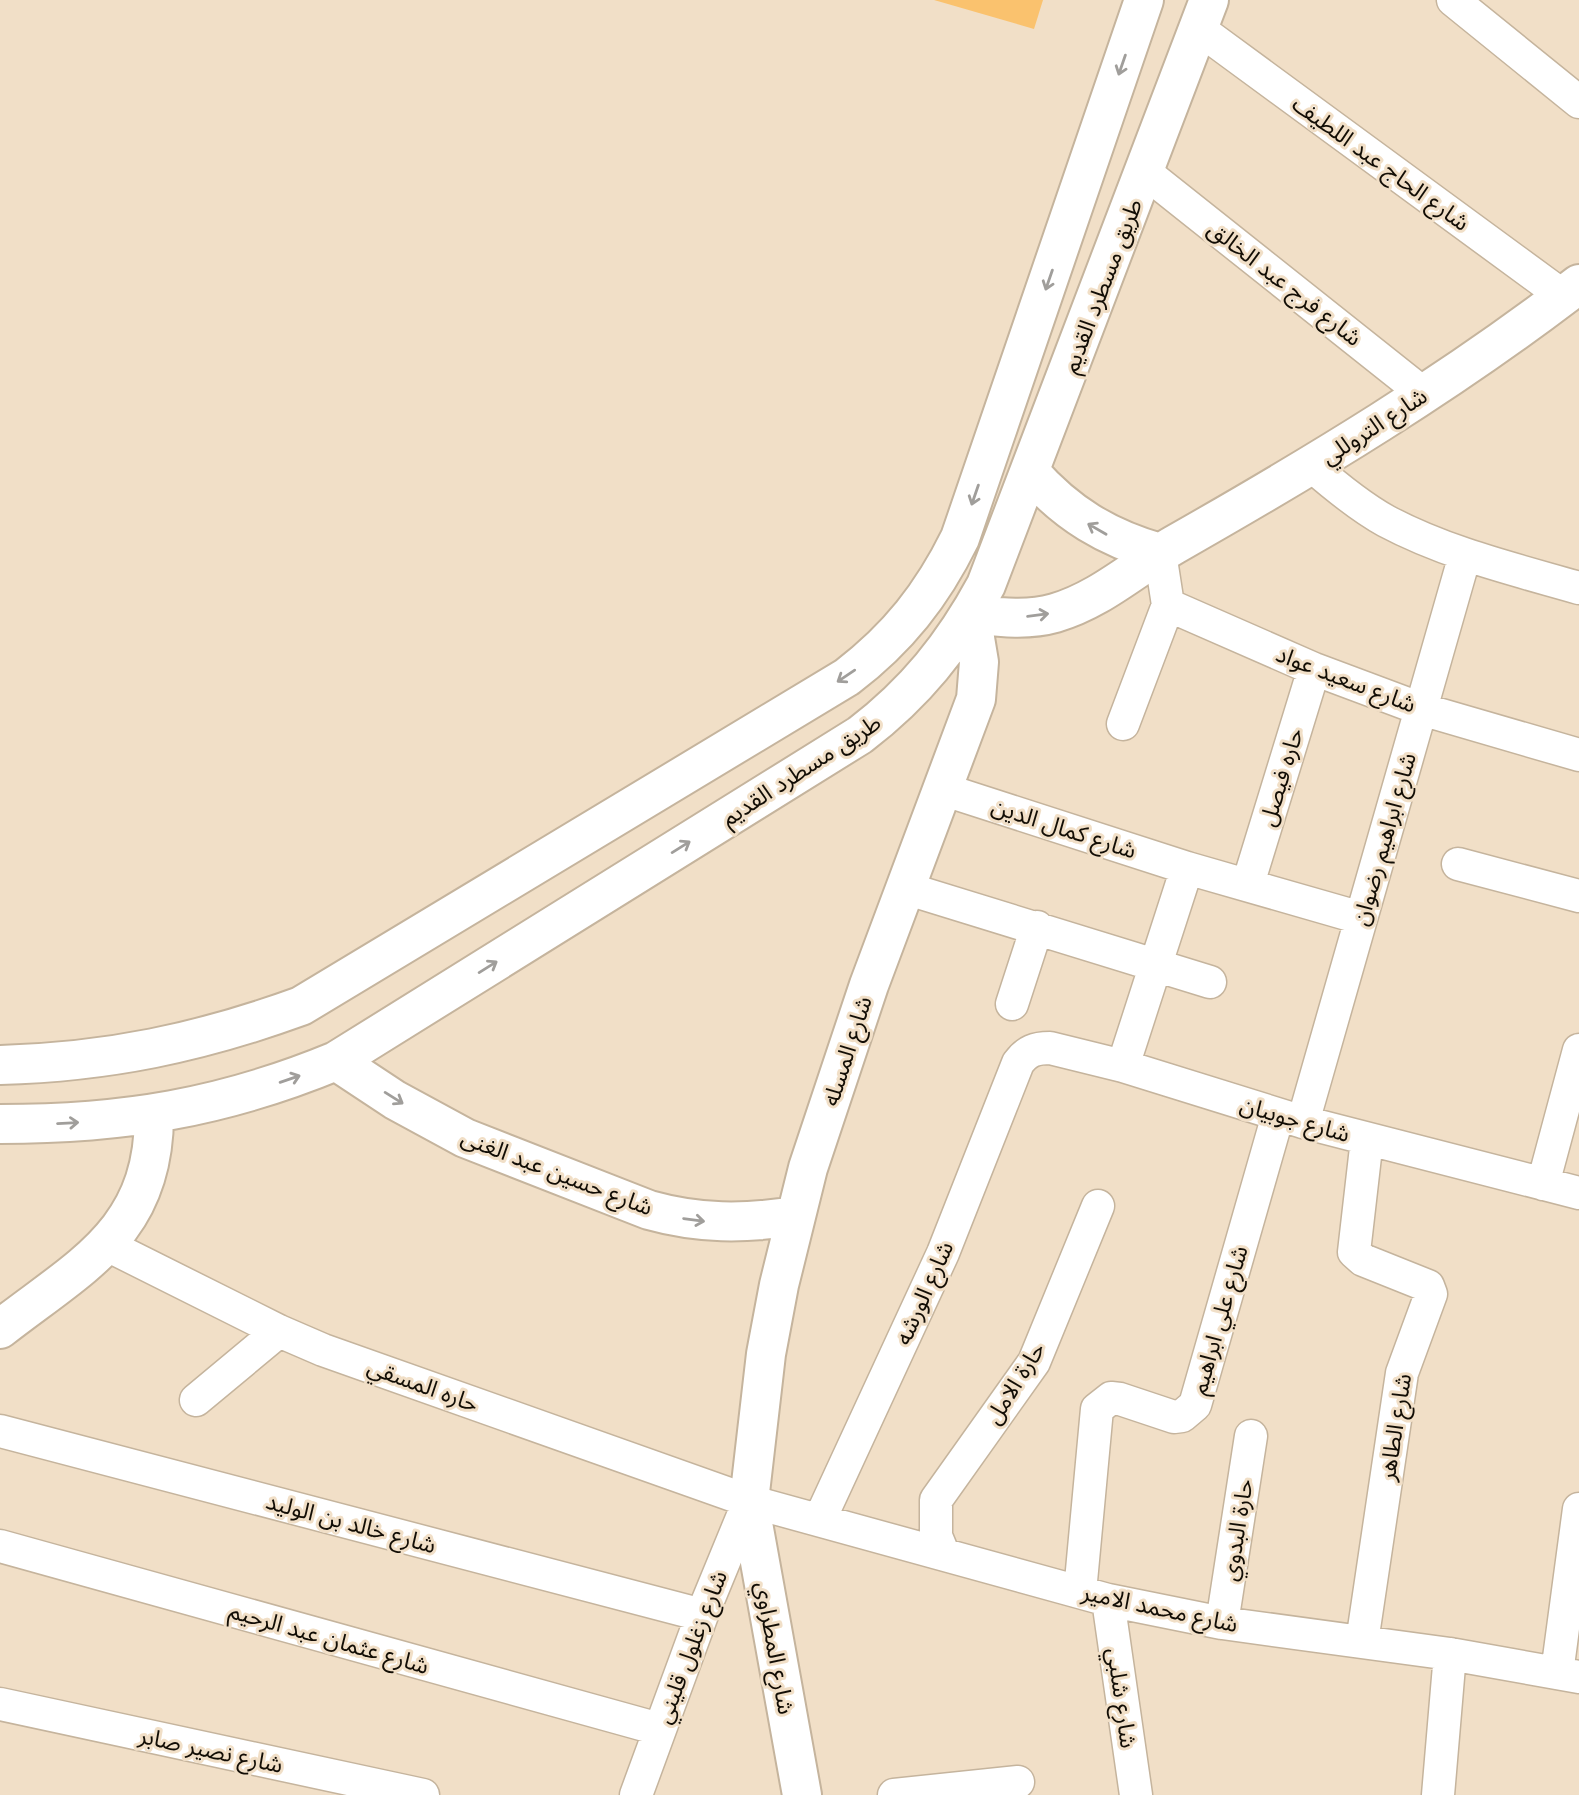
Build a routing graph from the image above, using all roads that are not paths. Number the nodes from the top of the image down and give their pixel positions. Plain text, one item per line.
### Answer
1 (1144, 0) edge
2 (1453, 0) edge
3 (1204, 15) edge
4 (1579, 102) edge
5 (1146, 173) junction
6 (1571, 290) edge
7 (1424, 394) junction
8 (1312, 467) junction
9 (1030, 472) junction
10 (1160, 553) junction
11 (1465, 555) junction
12 (1579, 588) edge
13 (1168, 605) junction
14 (971, 614) junction
15 (1314, 669) junction
16 (1421, 709) junction
17 (1123, 724) dead end
18 (1579, 755) edge
19 (942, 789) junction
20 (1458, 864) dead end
21 (1186, 868) junction
22 (1248, 884) junction
23 (905, 888) junction
24 (1579, 896) edge
25 (1361, 918) junction
26 (1037, 927) junction
27 (1154, 964) junction
28 (1210, 982) dead end
29 (1012, 1004) dead end
30 (1579, 1049) edge
31 (336, 1061) junction
32 (1018, 1063) joint
33 (0, 1065) edge
34 (1123, 1066) junction
35 (154, 1116) junction
36 (1291, 1119) junction
37 (0, 1124) edge
38 (1367, 1139) junction
39 (1544, 1184) junction
40 (1579, 1194) edge
41 (1098, 1206) dead end
42 (795, 1216) junction
43 (107, 1245) junction
44 (0, 1329) edge
45 (279, 1331) junction
46 (196, 1400) dead end
47 (0, 1431) edge
48 (1251, 1436) dead end
49 (748, 1501) junction
50 (1579, 1509) edge
51 (820, 1519) junction
52 (0, 1546) edge
53 (943, 1553) junction
54 (1094, 1596) junction
55 (702, 1615) junction
56 (1222, 1623) junction
57 (1362, 1642) junction
58 (1450, 1654) junction
59 (1568, 1675) edge
60 (0, 1704) edge
61 (659, 1729) junction
62 (1018, 1782) dead end
63 (422, 1795) edge
64 (636, 1795) edge
65 (802, 1795) edge
66 (894, 1795) edge
67 (1136, 1795) edge
68 (1438, 1795) edge

1 -> 33 main road
2 - 4 street
3 - 5 main road, طريق مسطرد القديم
3 - 6 street, شارع الحاج عبد اللطيف
5 - 7 street, شارع فرج عبد الخالق
5 - 9 main road, طريق مسطرد القديم
6 - 7 main road, شارع التروللي
7 - 8 main road, شارع التروللي
8 - 10 main road, شارع التروللي
8 - 11 street
10 -> 9 main road
9 - 14 main road, طريق مسطرد القديم
10 - 13 street
14 -> 10 main road, شارع التروللي
11 - 12 street
11 - 16 street, شارع ابراهيم رضوان
13 - 15 street, شارع سعيد عواد
13 - 17 street
14 - 19 main road, شارع المسله
31 -> 14 main road, طريق مسطرد القديم
15 - 16 street, شارع سعيد عواد
15 - 22 street, حاره فيصل
16 - 18 street, شارع سعيد عواد
16 - 25 street, شارع ابراهيم رضوان
19 - 21 street, شارع كمال الدين
19 - 23 main road, شارع المسله
20 - 24 street
21 - 22 street, شارع كمال الدين
21 - 27 street
22 - 25 street, شارع كمال الدين
23 - 26 street
23 - 42 main road, شارع المسله
25 - 36 street, شارع ابراهيم رضوان
26 - 27 street
26 - 29 street
27 - 28 street
27 - 34 street
30 - 39 street
35 -> 31 main road, طريق مسطرد القديم
31 -> 42 main road, شارع حسين عبد الغنى
32 - 34 street, شارع جوبيان
32 - 51 street, شارع الورشه
34 - 36 street, شارع جوبيان
37 -> 35 main road, طريق مسطرد القديم
35 - 43 main road
36 - 38 street, شارع جوبيان
36 - 54 street, شارع علي ابراهيم
38 - 39 street, شارع جوبيان
38 - 57 street, شارع الطاهر
39 - 40 street, شارع جوبيان
41 - 53 street, حارة الامل
42 - 49 main road, شارع المسله
43 - 44 main road
43 - 45 street, حاره المسقي
45 - 46 street
45 - 49 street, حاره المسقي
47 - 55 street, شارع خالد بن الوليد
48 - 56 street, حارة البدوي
49 - 51 street, شارع محمد الامير
49 - 55 street, شارع زغلول قليني
49 - 65 main road, شارع المطراوي
50 - 59 street
51 - 53 street, شارع محمد الامير
52 - 61 street, شارع عثمان عبد الرحيم
53 - 54 street, شارع محمد الامير
54 - 56 street, شارع محمد الامير
54 - 67 street, شارع شلبي
55 - 61 street, شارع زغلول قليني
56 - 57 street, شارع محمد الامير
57 - 58 street, شارع محمد الامير
58 - 59 street, شارع محمد الامير
58 - 68 street
60 - 63 street, شارع نصير صابر
61 - 64 street, شارع زغلول قليني
62 - 66 street

